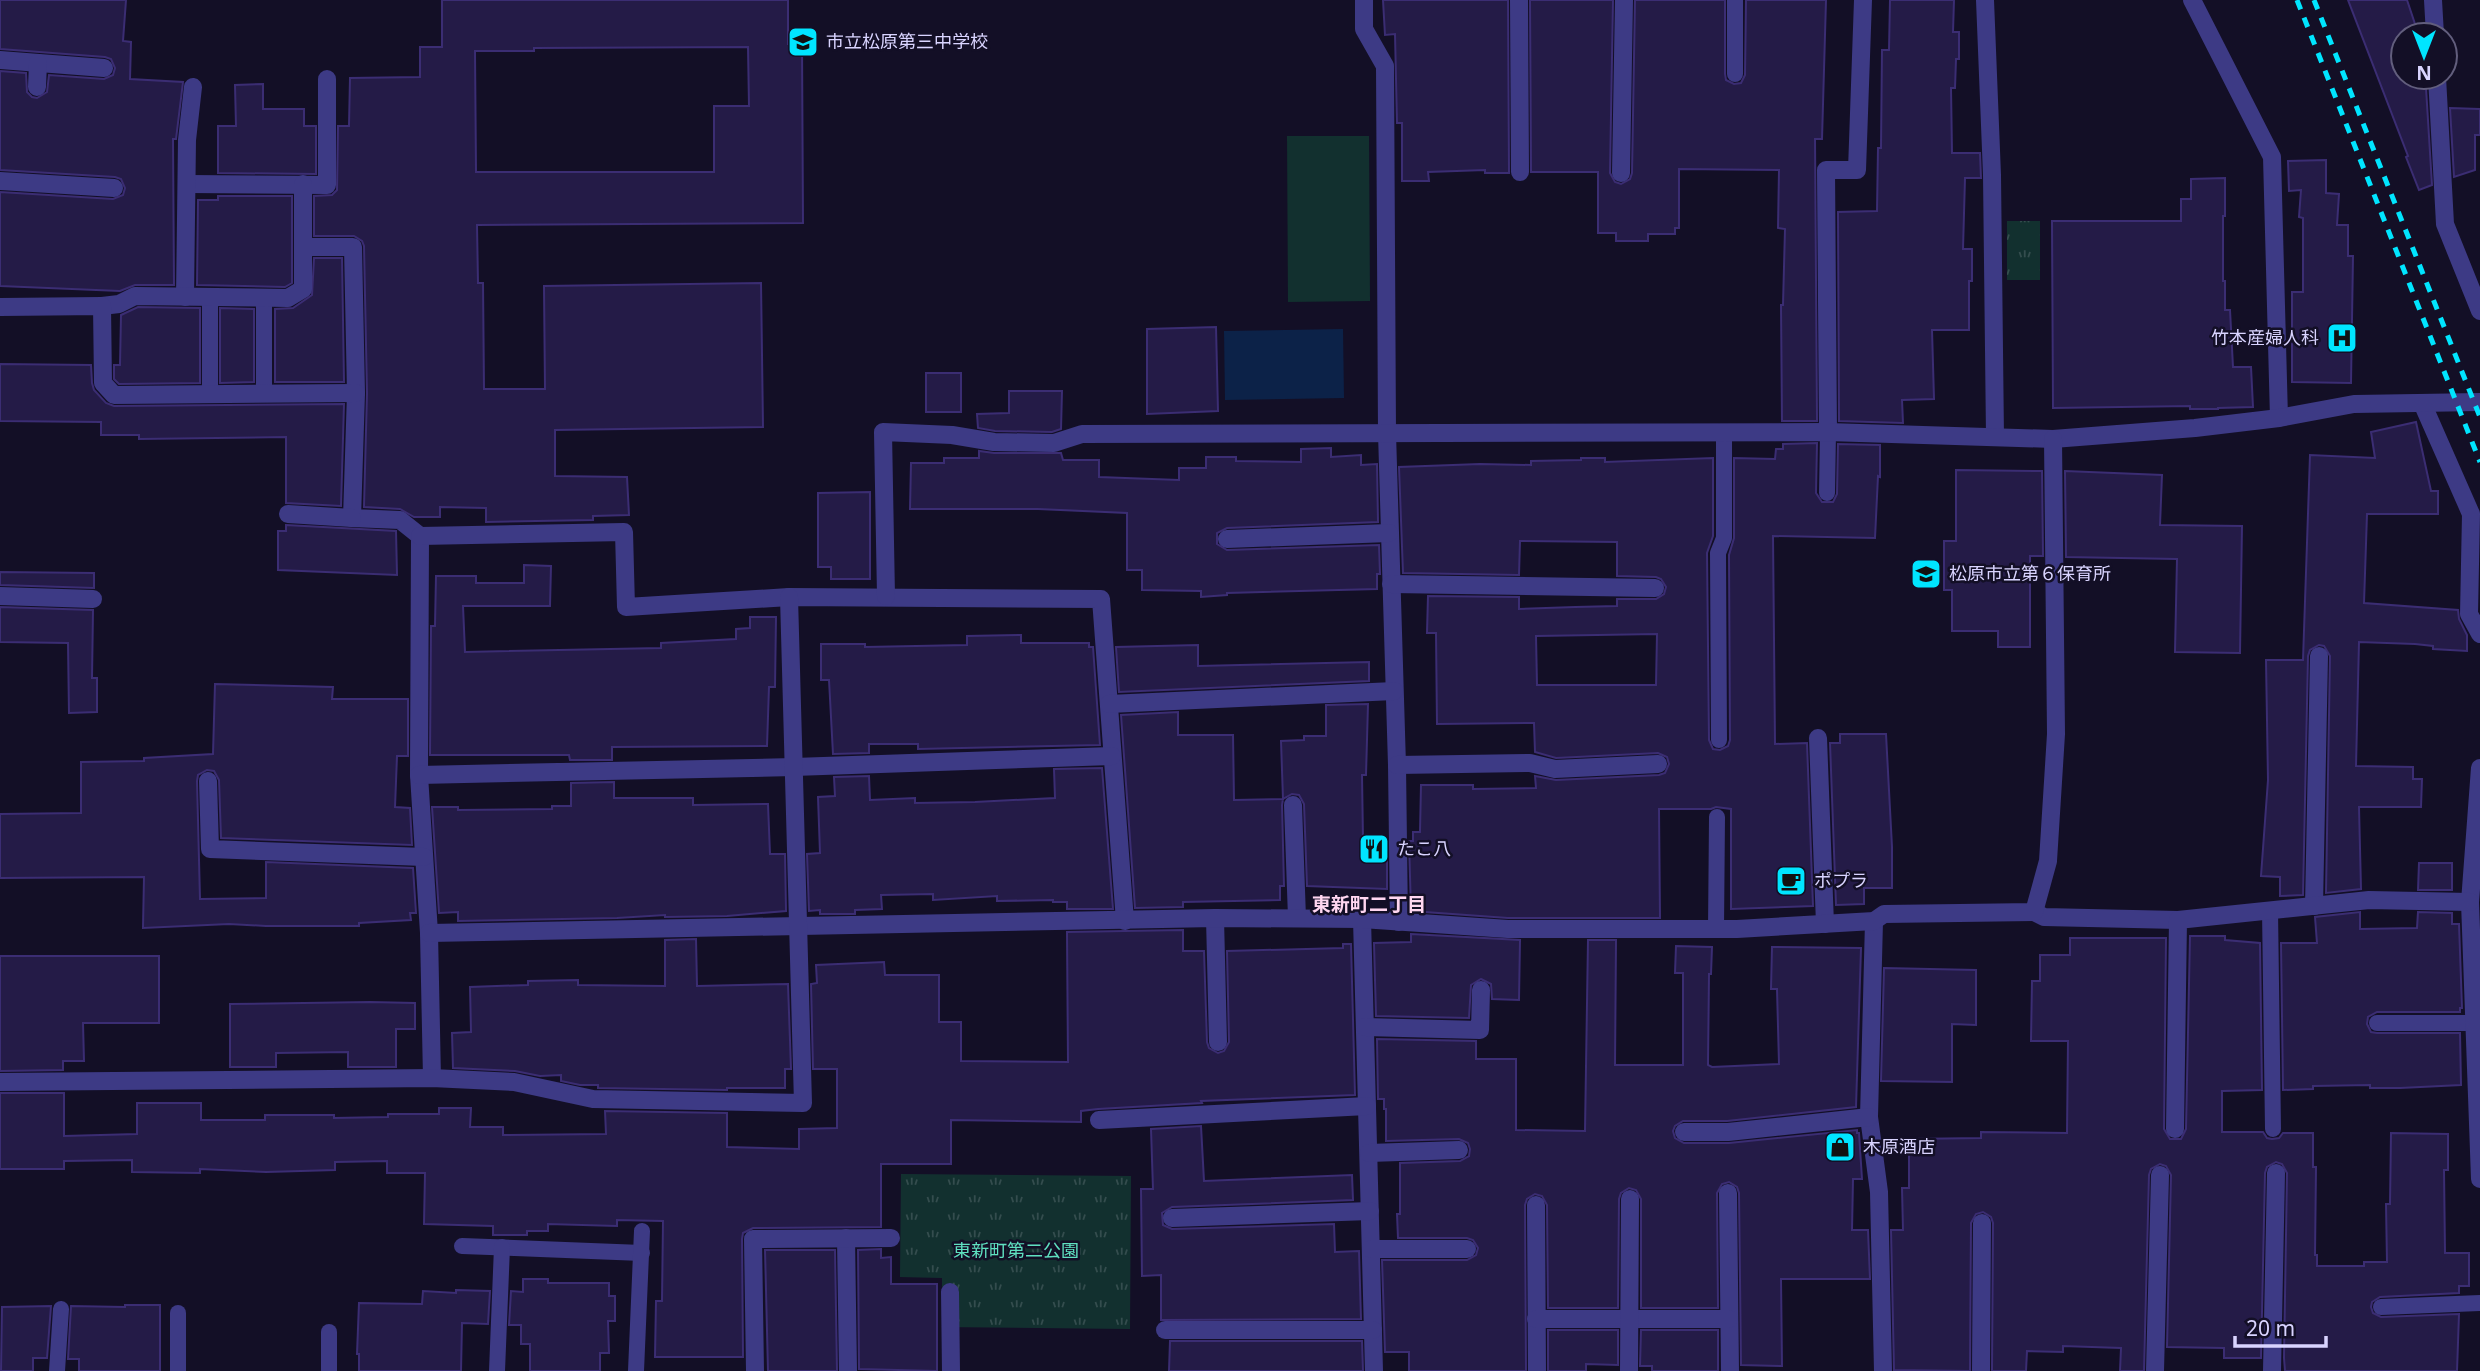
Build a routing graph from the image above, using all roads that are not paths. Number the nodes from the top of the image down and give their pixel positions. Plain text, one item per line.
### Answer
1 (1364, 0) edge
2 (1519, 0) edge
3 (1624, 0) edge
4 (1735, 0) edge
5 (1863, 0) edge
6 (1985, 0) edge
7 (2192, 0) edge
8 (2433, 0) edge
9 (2434, 21) edge
10 (0, 60) edge
11 (38, 63) junction
12 (104, 68) dead end
13 (1735, 74) dead end
14 (327, 79) dead end
15 (37, 87) dead end
16 (192, 87) dead end
17 (2438, 91) edge
18 (1520, 173) dead end
19 (1621, 173) dead end
20 (0, 181) edge
21 (187, 184) junction
22 (303, 184) junction
23 (114, 188) dead end
24 (303, 247) junction
25 (185, 297) junction
26 (211, 297) junction
27 (264, 298) junction
28 (102, 306) junction
29 (0, 307) edge
30 (2480, 311) edge
31 (356, 393) junction
32 (210, 394) junction
33 (264, 394) junction
34 (2480, 402) edge
35 (2423, 405) junction
36 (2279, 418) junction
37 (1724, 432) junction
38 (1828, 432) junction
39 (1387, 433) junction
40 (1995, 437) junction
41 (2053, 439) junction
42 (1827, 493) dead end
43 (288, 514) dead end
44 (352, 518) junction
45 (1389, 533) junction
46 (420, 536) junction
47 (1227, 538) dead end
48 (1391, 584) junction
49 (1655, 588) dead end
50 (0, 596) edge
51 (886, 596) junction
52 (789, 597) junction
53 (93, 598) dead end
54 (2480, 634) edge
55 (2319, 656) dead end
56 (1394, 691) junction
57 (1109, 704) junction
58 (1818, 738) dead end
59 (1719, 740) dead end
60 (1112, 756) junction
61 (1658, 764) dead end
62 (1397, 765) junction
63 (794, 767) junction
64 (2480, 768) edge
65 (419, 775) junction
66 (208, 780) dead end
67 (1293, 805) dead end
68 (1717, 817) dead end
69 (424, 857) junction
70 (2470, 902) junction
71 (2314, 906) junction
72 (2270, 910) junction
73 (2035, 912) junction
74 (1215, 918) junction
75 (1297, 918) junction
76 (1362, 919) junction
77 (2178, 920) junction
78 (1125, 921) junction
79 (1874, 921) junction
80 (1399, 922) junction
81 (1825, 924) junction
82 (799, 926) junction
83 (1716, 929) junction
84 (429, 933) junction
85 (2476, 978) edge
86 (1481, 990) dead end
87 (2377, 1023) dead end
88 (2474, 1023) junction
89 (1365, 1027) junction
90 (1218, 1042) dead end
91 (432, 1077) junction
92 (0, 1082) edge
93 (1367, 1106) junction
94 (1868, 1117) junction
95 (1099, 1120) dead end
96 (2175, 1129) dead end
97 (2273, 1129) dead end
98 (1684, 1132) dead end
99 (1459, 1150) dead end
100 (1368, 1153) junction
101 (2276, 1173) dead end
102 (2160, 1175) dead end
103 (2480, 1179) edge
104 (1728, 1194) dead end
105 (1630, 1199) dead end
106 (1536, 1205) dead end
107 (1370, 1211) junction
108 (1172, 1218) dead end
109 (1982, 1223) dead end
110 (642, 1231) dead end
111 (846, 1238) junction
112 (891, 1238) dead end
113 (462, 1246) dead end
114 (502, 1247) junction
115 (1467, 1249) dead end
116 (1371, 1250) junction
117 (642, 1253) junction
118 (950, 1292) dead end
119 (2480, 1303) edge
120 (2381, 1307) dead end
121 (61, 1309) dead end
122 (178, 1314) dead end
123 (1536, 1318) junction
124 (1729, 1319) junction
125 (1630, 1320) junction
126 (1165, 1330) dead end
127 (1373, 1330) junction
128 (329, 1332) dead end
129 (57, 1371) edge
130 (177, 1371) edge
131 (329, 1371) edge
132 (497, 1371) edge
133 (636, 1371) edge
134 (755, 1371) edge
135 (848, 1371) edge
136 (951, 1371) edge
137 (1374, 1371) edge
138 (1536, 1371) edge
139 (1629, 1371) edge
140 (1730, 1371) edge
141 (1883, 1371) edge
142 (1981, 1371) edge
143 (2155, 1371) edge
144 (2272, 1371) edge

1 - 39 street
2 - 18 street
3 - 19 street
4 - 13 lane
5 - 38 street
6 - 40 street
7 - 36 street
8 - 9 street
10 - 11 street
11 - 12 street
11 - 15 street
14 - 22 street
16 - 21 street
17 - 30 street
20 - 23 street
21 - 22 street
21 - 25 street
22 - 24 street
24 - 27 street
24 - 31 street
25 - 26 street
25 - 28 street
26 - 27 street
26 - 32 lane
27 - 33 lane
28 - 29 street
28 - 32 street
31 - 33 street
31 - 44 street
32 - 33 street
34 - 35 street
35 - 36 street
35 - 54 street
36 - 41 street
37 - 38 street
37 - 39 street
37 - 59 lane
38 - 40 street
38 - 42 lane
39 - 45 street
39 - 51 street
40 - 41 street
41 - 73 street
43 - 44 street
44 - 46 street
45 - 47 street
45 - 48 street
46 - 52 street
46 - 65 street
48 - 49 street
48 - 56 street
50 - 53 street
51 - 52 street
51 - 57 street
52 - 63 street
55 - 71 street
56 - 57 street
56 - 62 street
57 - 60 street
58 - 81 street
60 - 63 street
60 - 78 street
61 - 62 street
62 - 80 street
63 - 65 street
63 - 82 street
64 - 70 street
65 - 69 street
66 - 69 street
67 - 75 street
68 - 83 lane
69 - 84 street
70 - 71 street
70 - 85 street
71 - 72 street
72 - 77 street
72 - 97 lane
73 - 77 street
73 - 79 street
74 - 75 street
74 - 78 street
74 - 90 street
75 - 76 street
76 - 80 street
76 - 89 street
77 - 96 street
78 - 82 street
79 - 81 street
79 - 94 street
80 - 83 street
81 - 83 street
82 - 84 street
82 - 91 street
84 - 91 street
85 - 88 street
86 - 89 street
87 - 88 lane
88 - 103 street
89 - 93 street
91 - 92 street
93 - 95 street
93 - 100 street
94 - 98 street
94 - 141 street
99 - 100 street
100 - 107 street
101 - 144 street
102 - 143 street
104 - 124 street
105 - 125 street
106 - 123 street
107 - 108 street
107 - 116 street
109 - 142 street
110 - 117 lane
111 - 112 street
111 - 134 street
111 - 135 street
113 - 114 lane
114 - 117 lane
114 - 132 lane
115 - 116 street
116 - 127 street
117 - 133 lane
118 - 136 street
119 - 120 lane
121 - 129 lane
122 - 130 lane
123 - 125 street
123 - 138 street
124 - 125 street
124 - 140 street
125 - 139 street
126 - 127 street
127 - 137 street
128 - 131 lane

